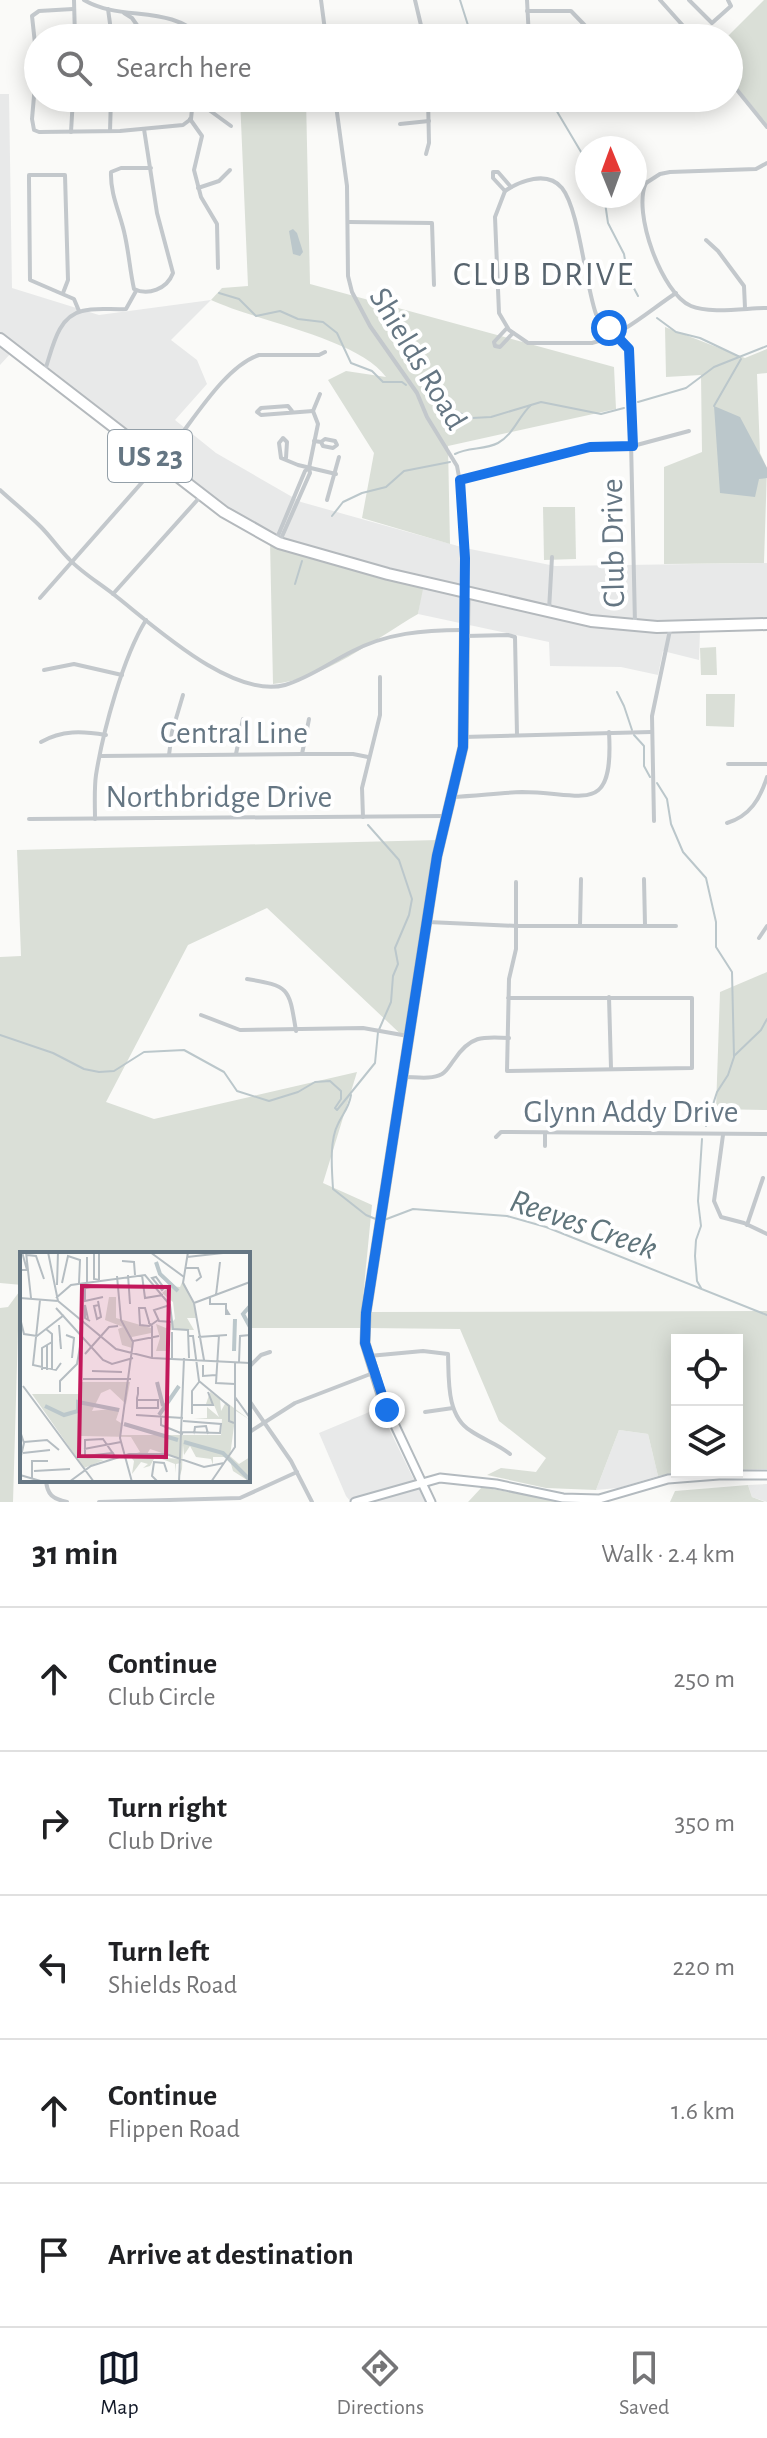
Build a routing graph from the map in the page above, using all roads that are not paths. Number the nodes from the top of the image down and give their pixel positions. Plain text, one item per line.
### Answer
1 (74, 0) edge
2 (84, 0) edge
3 (321, 0) edge
4 (415, 0) edge
5 (527, 0) edge
6 (660, 0) edge
7 (689, 0) edge
8 (728, 0) edge
9 (73, 9) junction
10 (108, 9) junction
11 (122, 11) junction
12 (527, 11) junction
13 (33, 24) edge
14 (74, 24) edge
15 (110, 24) edge
16 (136, 24) edge
17 (186, 24) edge
18 (324, 24) edge
19 (421, 24) edge
20 (528, 24) edge
21 (585, 24) edge
22 (681, 24) edge
23 (743, 97) edge
24 (33, 112) edge
25 (72, 112) edge
26 (111, 112) edge
27 (191, 112) edge
28 (212, 112) edge
29 (337, 112) edge
30 (429, 112) edge
31 (190, 119) junction
32 (429, 121) junction
33 (400, 124) dead end
34 (231, 126) dead end
35 (767, 127) edge
36 (144, 129) junction
37 (110, 131) junction
38 (71, 132) junction
39 (426, 154) dead end
40 (767, 163) edge
41 (151, 168) junction
42 (230, 170) dead end
43 (647, 182) edge
44 (511, 187) junction
45 (198, 188) junction
46 (505, 192) junction
47 (642, 208) edge
48 (349, 222) junction
49 (706, 240) dead end
50 (218, 268) dead end
51 (584, 270) junction
52 (556, 277) dead end
53 (434, 285) dead end
54 (136, 291) junction
55 (63, 293) junction
56 (676, 293) junction
57 (745, 308) junction
58 (767, 308) edge
59 (79, 311) junction
60 (507, 328) junction
61 (513, 333) junction
62 (615, 334) junction
63 (0, 339) edge
64 (325, 352) dead end
65 (43, 373) junction
66 (320, 394) dead end
67 (271, 407) junction
68 (292, 411) junction
69 (313, 411) junction
70 (271, 415) junction
71 (689, 431) dead end
72 (633, 446) junction
73 (141, 449) junction
74 (165, 455) junction
75 (339, 457) dead end
76 (286, 458) junction
77 (309, 468) junction
78 (336, 474) junction
79 (460, 480) junction
80 (0, 491) edge
81 (202, 496) junction
82 (327, 500) dead end
83 (281, 534) junction
84 (552, 557) dead end
85 (70, 561) junction
86 (465, 592) junction
87 (113, 594) junction
88 (40, 598) dead end
89 (549, 612) junction
90 (146, 620) junction
91 (767, 624) edge
92 (635, 626) junction
93 (670, 628) junction
94 (463, 633) junction
95 (44, 670) dead end
96 (122, 675) junction
97 (380, 677) dead end
98 (183, 695) dead end
99 (243, 719) dead end
100 (309, 719) dead end
101 (609, 732) junction
102 (651, 732) junction
103 (106, 735) junction
104 (517, 736) junction
105 (463, 737) junction
106 (41, 742) dead end
107 (236, 754) junction
108 (302, 754) junction
109 (169, 755) junction
110 (101, 756) junction
111 (368, 757) junction
112 (728, 764) dead end
113 (767, 764) edge
114 (767, 777) edge
115 (450, 797) junction
116 (445, 816) junction
117 (363, 817) junction
118 (29, 819) dead end
119 (95, 819) junction
120 (654, 821) dead end
121 (727, 823) dead end
122 (581, 879) dead end
123 (644, 879) dead end
124 (516, 882) dead end
125 (428, 922) junction
126 (580, 925) junction
127 (645, 925) junction
128 (517, 926) junction
129 (676, 926) dead end
130 (767, 926) edge
131 (759, 938) dead end
132 (247, 979) dead end
133 (609, 997) junction
134 (508, 998) junction
135 (201, 1015) dead end
136 (296, 1031) junction
137 (408, 1036) junction
138 (509, 1038) junction
139 (611, 1068) junction
140 (402, 1077) junction
141 (545, 1133) junction
142 (767, 1134) edge
143 (723, 1135) junction
144 (496, 1137) dead end
145 (545, 1146) dead end
146 (763, 1178) dead end
147 (747, 1225) junction
148 (767, 1234) edge
149 (270, 1352) dead end
150 (369, 1356) junction
151 (250, 1366) edge
152 (373, 1373) junction
153 (250, 1402) edge
154 (453, 1408) junction
155 (425, 1412) dead end
156 (263, 1423) junction
157 (250, 1432) edge
158 (510, 1454) dead end
159 (413, 1463) junction
160 (297, 1472) junction
161 (767, 1475) edge
162 (46, 1482) edge
163 (422, 1482) junction
164 (400, 1489) junction
165 (429, 1499) edge
166 (67, 1502) edge
167 (99, 1502) edge
168 (312, 1502) edge
169 (355, 1502) edge

1 - 9 street
2 - 10 street
3 - 18 street
4 - 19 street
5 - 12 street
6 - 22 street
7 - 8 street
9 - 13 street
9 - 14 street
10 - 11 street
10 - 15 street
11 - 16 street
11 - 17 street
12 - 20 street
12 - 21 street
23 - 35 street
24 - 38 street
25 - 38 street
26 - 37 street
27 - 31 street
28 - 34 street
29 - 48 street, Shields Road
30 - 32 street
31 - 36 street
31 - 45 street
32 - 33 street
32 - 39 street
36 - 37 street
36 - 41 street
37 - 38 street
40 - 43 street
41 - 54 street
41 - 54 street
42 - 45 street
44 - 46 street
44 - 46 street
44 - 51 street
45 - 50 street
46 - 60 street
47 - 56 street
48 - 53 street
48 - 79 street, Shields Road
49 - 57 street
51 - 52 street
51 - 62 street
54 - 59 street
55 - 55 street
55 - 59 street
56 - 57 street
56 - 62 street
57 - 58 street
59 - 65 street
60 - 61 street
60 - 61 street
61 - 62 street
62 - 72 street
63 - 65 highway, US 23
64 - 74 street
65 - 73 highway, US 23
66 - 69 street
67 - 68 street
67 - 70 street
67 - 70 street
68 - 69 street
68 - 70 street
69 - 77 street
71 - 72 street
72 - 79 street, Club Drive
72 - 92 street, Club Drive
73 - 74 highway, US 23
73 - 74 main road
74 - 81 highway, US 23
74 - 85 street
75 - 78 street
76 - 76 street
76 - 77 street
77 - 78 street
77 - 83 street
78 - 82 street
79 - 86 street, Shields Road
80 - 85 street
81 - 83 highway, US 23
81 - 87 street
83 - 86 highway, US 23
84 - 89 street
85 - 87 street
85 - 88 street
86 - 89 highway, US 23
86 - 94 street
87 - 90 street
89 - 92 highway, US 23
90 - 94 street
90 - 96 street
91 - 93 highway, US 23
92 - 93 highway, US 23
93 - 102 street
94 - 104 street
94 - 105 street
95 - 96 street
96 - 103 street
97 - 111 street
98 - 109 street
99 - 107 street
100 - 108 street
101 - 102 street
101 - 104 street
101 - 115 street
102 - 120 street
103 - 106 street
103 - 110 street
104 - 105 street
105 - 115 street
107 - 108 street, Central Line
107 - 109 street, Central Line
108 - 111 street, Central Line
109 - 110 street, Central Line
110 - 119 street
111 - 117 street
112 - 113 street
114 - 121 street
115 - 116 street
116 - 117 street, Northbridge Drive
116 - 125 street
117 - 119 street, Northbridge Drive
118 - 119 street, Northbridge Drive
122 - 126 street
123 - 127 street
124 - 128 street
125 - 128 street
125 - 137 street
126 - 127 street
126 - 128 street
127 - 129 street
128 - 134 street
130 - 131 street
132 - 136 street
133 - 134 street
133 - 139 street
133 - 139 street
134 - 138 street
135 - 136 street
136 - 137 street
137 - 140 street
138 - 139 street
138 - 140 street
140 - 150 street
141 - 143 street, Glynn Addy Drive
141 - 144 street, Glynn Addy Drive
141 - 145 street
142 - 143 street, Glynn Addy Drive
143 - 147 street
146 - 147 street
147 - 148 street
149 - 151 street
150 - 152 street
150 - 154 street
152 - 156 street
152 - 159 street
153 - 156 street
154 - 155 street
154 - 158 street
156 - 157 street
156 - 160 street
159 - 163 street
159 - 164 street
160 - 167 street
160 - 168 street
161 - 163 street
162 - 166 street
163 - 164 street
163 - 165 street
164 - 165 street
164 - 169 street

